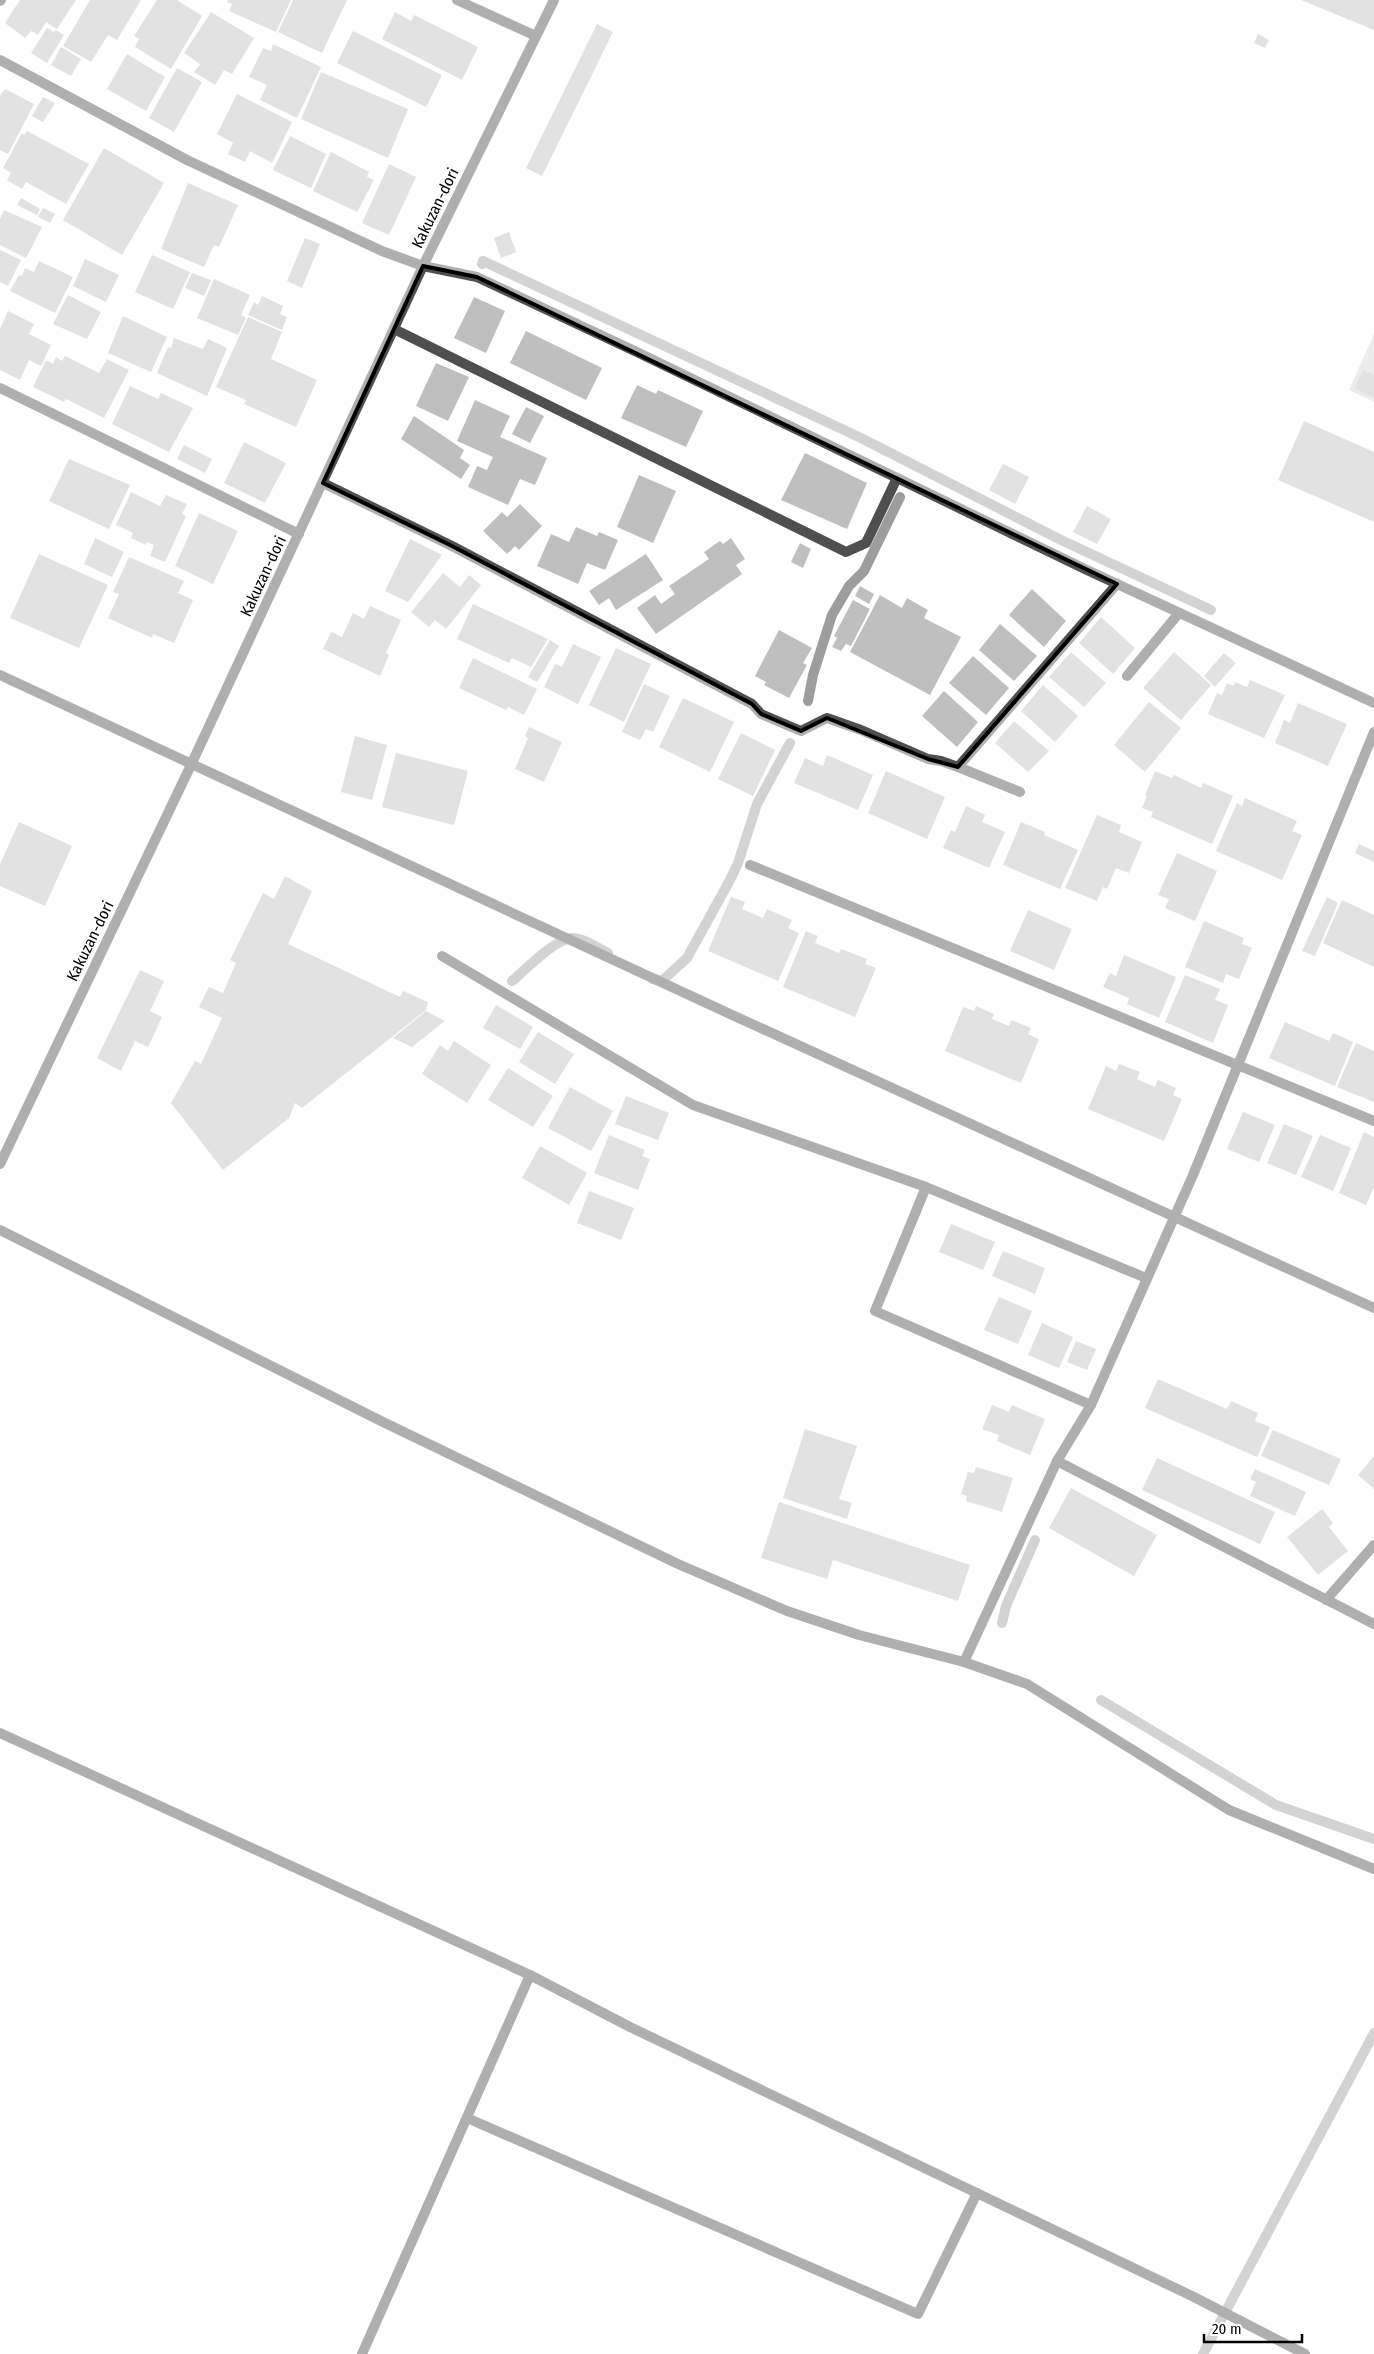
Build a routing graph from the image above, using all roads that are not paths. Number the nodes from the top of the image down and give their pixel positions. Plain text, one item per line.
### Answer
1 (457, 0) edge
2 (554, 0) edge
3 (536, 36) junction
4 (0, 60) edge
5 (423, 266) junction
6 (394, 329) junction
7 (0, 388) edge
8 (897, 478) junction
9 (323, 483) junction
10 (299, 534) junction
11 (1117, 584) junction
12 (1179, 613) junction
13 (0, 675) edge
14 (1127, 676) dead end
15 (1374, 703) edge
16 (1374, 732) edge
17 (191, 765) junction
18 (958, 767) junction
19 (1020, 792) dead end
20 (750, 865) dead end
21 (442, 956) dead end
22 (1238, 1065) junction
23 (1374, 1121) edge
24 (0, 1164) edge
25 (926, 1187) junction
26 (1173, 1218) junction
27 (0, 1230) edge
28 (1146, 1278) junction
29 (1374, 1308) edge
30 (1091, 1405) junction
31 (1056, 1461) junction
32 (1374, 1545) edge
33 (1326, 1600) junction
34 (1374, 1624) edge
35 (964, 1662) junction
36 (0, 1733) edge
37 (1374, 1869) edge
38 (530, 1975) junction
39 (467, 2118) junction
40 (977, 2193) junction
41 (362, 2354) edge
42 (1305, 2354) edge

1 - 3 street
2 - 3 street, Kakuzan-dori
3 - 5 street, Kakuzan-dori
4 - 5 street
5 - 6 street, Kakuzan-dori
5 - 8 street
6 - 8 street
6 - 9 street, Kakuzan-dori
7 - 10 street
8 - 11 street
9 - 10 street, Kakuzan-dori
9 - 18 street
10 - 17 street, Kakuzan-dori
11 - 12 street
11 - 18 street
12 - 14 street
12 - 15 street
13 - 17 street
16 - 22 street
17 - 24 street, Kakuzan-dori
17 - 26 street
18 - 19 street
20 - 22 street
21 - 25 street
22 - 23 street
22 - 26 street
25 - 28 street
25 - 30 street
26 - 28 street
26 - 29 street
27 - 35 street
28 - 30 street
30 - 31 street
31 - 33 street
31 - 35 street
32 - 33 street
33 - 34 street
35 - 37 street
36 - 38 street
38 - 39 street
38 - 40 street
39 - 40 street
39 - 41 street
40 - 42 street

